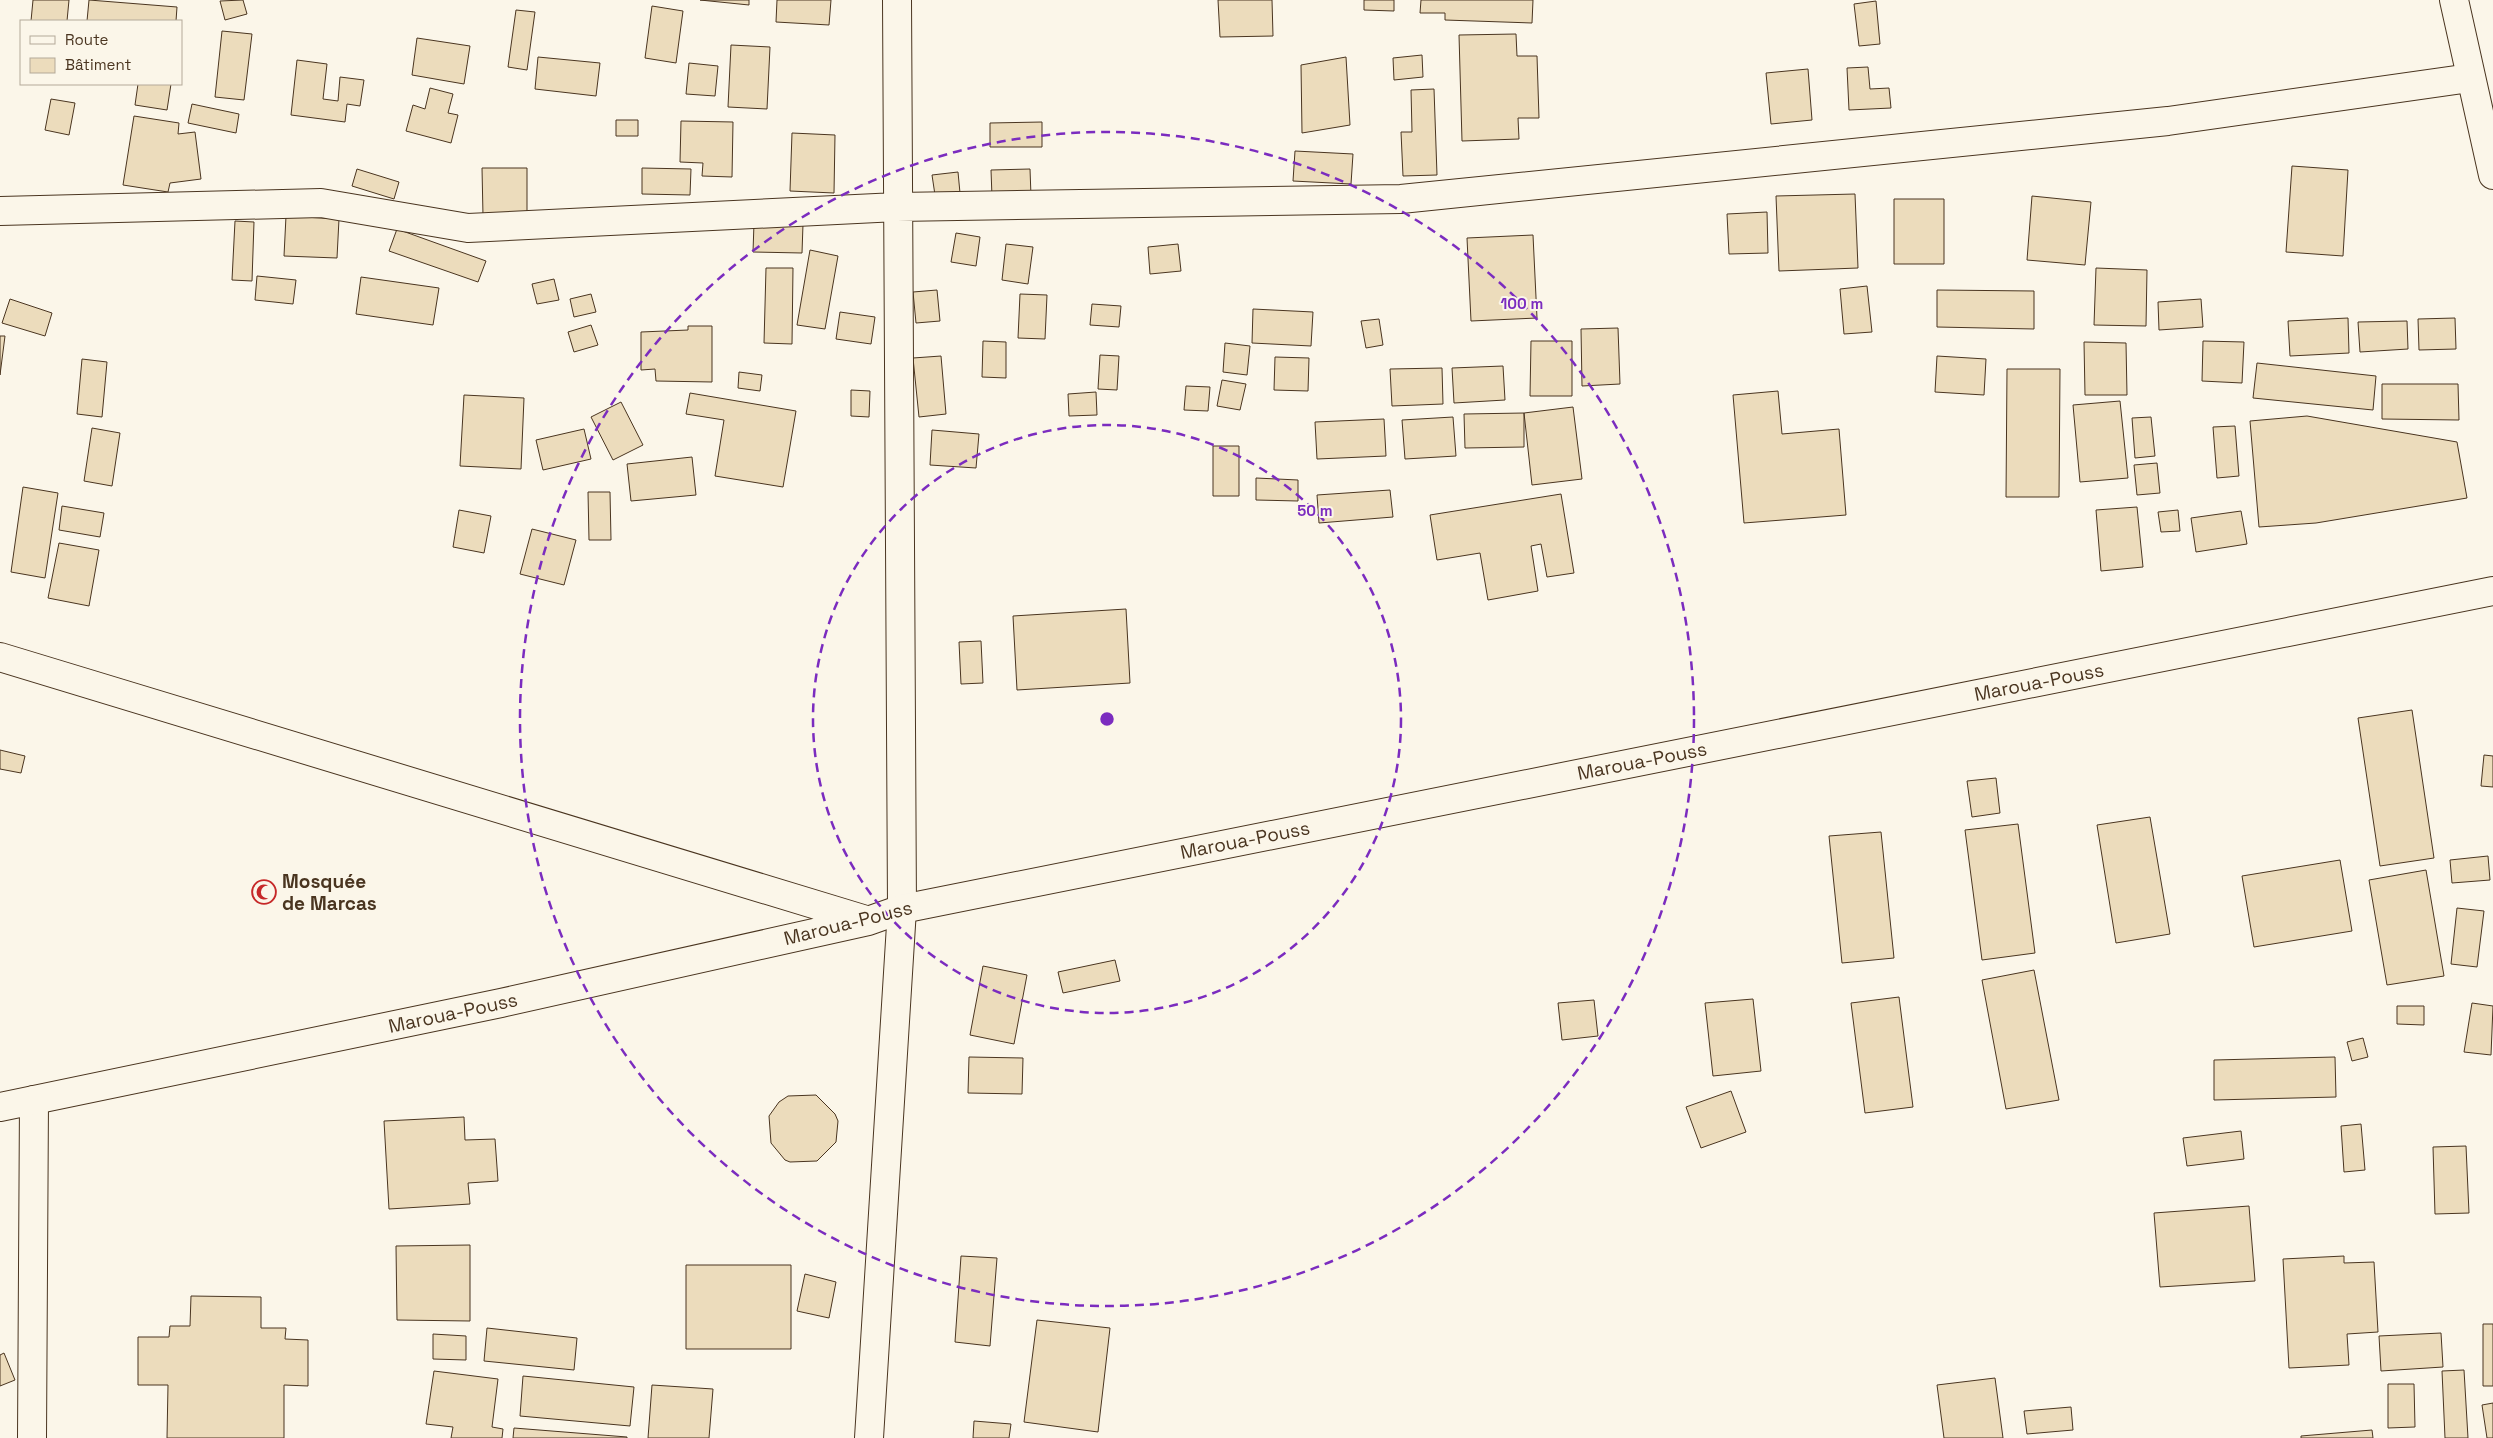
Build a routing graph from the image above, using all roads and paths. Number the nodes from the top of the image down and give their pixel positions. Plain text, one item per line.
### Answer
1 (897, 0) edge
2 (2454, 0) edge
3 (2470, 78) junction
4 (2493, 175) edge
5 (897, 207) junction
6 (0, 211) edge
7 (2493, 591) edge
8 (0, 657) edge
9 (902, 909) junction
10 (868, 921) junction
11 (34, 1100) junction
12 (0, 1107) edge
13 (32, 1438) edge
14 (869, 1438) edge

1 - 5 street
2 - 3 street
3 - 4 street
3 - 5 street
5 - 6 street
5 - 9 street
7 - 9 street, Maroua-Pouss
8 - 10 street
9 - 10 street, Maroua-Pouss
9 - 14 street
10 - 11 street, Maroua-Pouss
11 - 12 street, Maroua-Pouss
11 - 13 street

